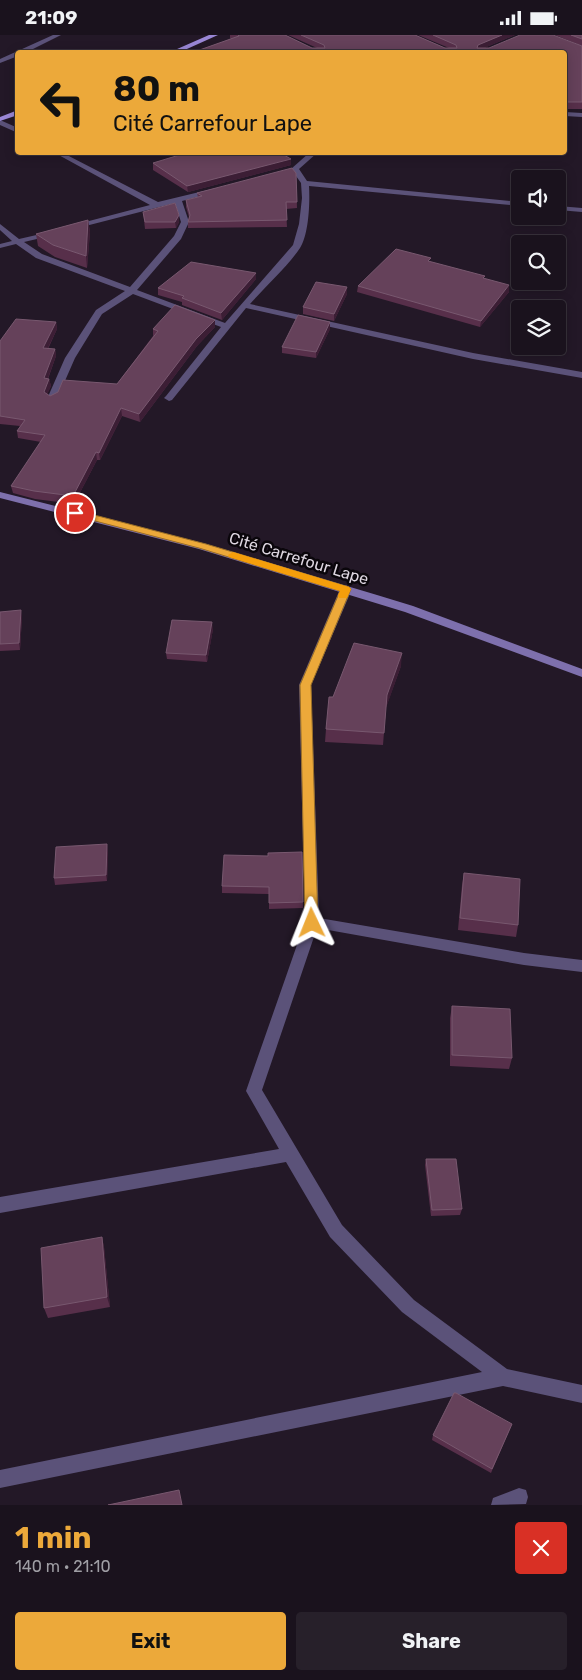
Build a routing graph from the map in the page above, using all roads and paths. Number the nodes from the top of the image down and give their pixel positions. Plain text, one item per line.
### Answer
1 (58, 35) edge
2 (215, 35) edge
3 (25, 50) edge
4 (178, 50) edge
5 (15, 54) edge
6 (0, 61) edge
7 (15, 114) edge
8 (567, 114) edge
9 (582, 115) edge
10 (0, 121) edge
11 (15, 129) edge
12 (62, 155) edge
13 (310, 155) edge
14 (305, 183) junction
15 (223, 188) edge
16 (178, 199) junction
17 (511, 203) edge
18 (157, 205) junction
19 (566, 209) edge
20 (582, 210) edge
21 (0, 226) edge
22 (64, 230) edge
23 (55, 232) edge
24 (18, 242) junction
25 (0, 246) edge
26 (132, 291) junction
27 (244, 305) junction
28 (228, 327) junction
29 (582, 375) edge
30 (169, 398) dead end
31 (52, 399) edge
32 (0, 495) edge
33 (346, 589) junction
34 (582, 673) edge
35 (312, 923) junction
36 (582, 966) edge
37 (290, 1154) junction
38 (0, 1205) edge
39 (503, 1377) junction
40 (582, 1395) edge
41 (0, 1479) edge
42 (519, 1497) dead end
43 (500, 1505) edge

1 - 3 street
2 - 4 main road
5 - 6 street
7 - 10 main road
8 - 9 street
10 - 11 street
12 - 18 street
13 - 14 street
14 - 17 street
14 - 27 street
15 - 16 street
16 - 18 street
16 - 26 street
18 - 22 street
19 - 20 street
21 - 24 street
23 - 24 street
24 - 25 street
24 - 26 street
26 - 28 street
26 - 31 street
27 - 28 street
27 - 29 street
28 - 30 street
32 - 33 street, Cité Carrefour Lape
33 - 34 street, Cité Carrefour Lape
33 - 35 street
35 - 36 street
35 - 37 street
37 - 38 street
37 - 39 street
39 - 40 street
39 - 41 street
42 - 43 street

